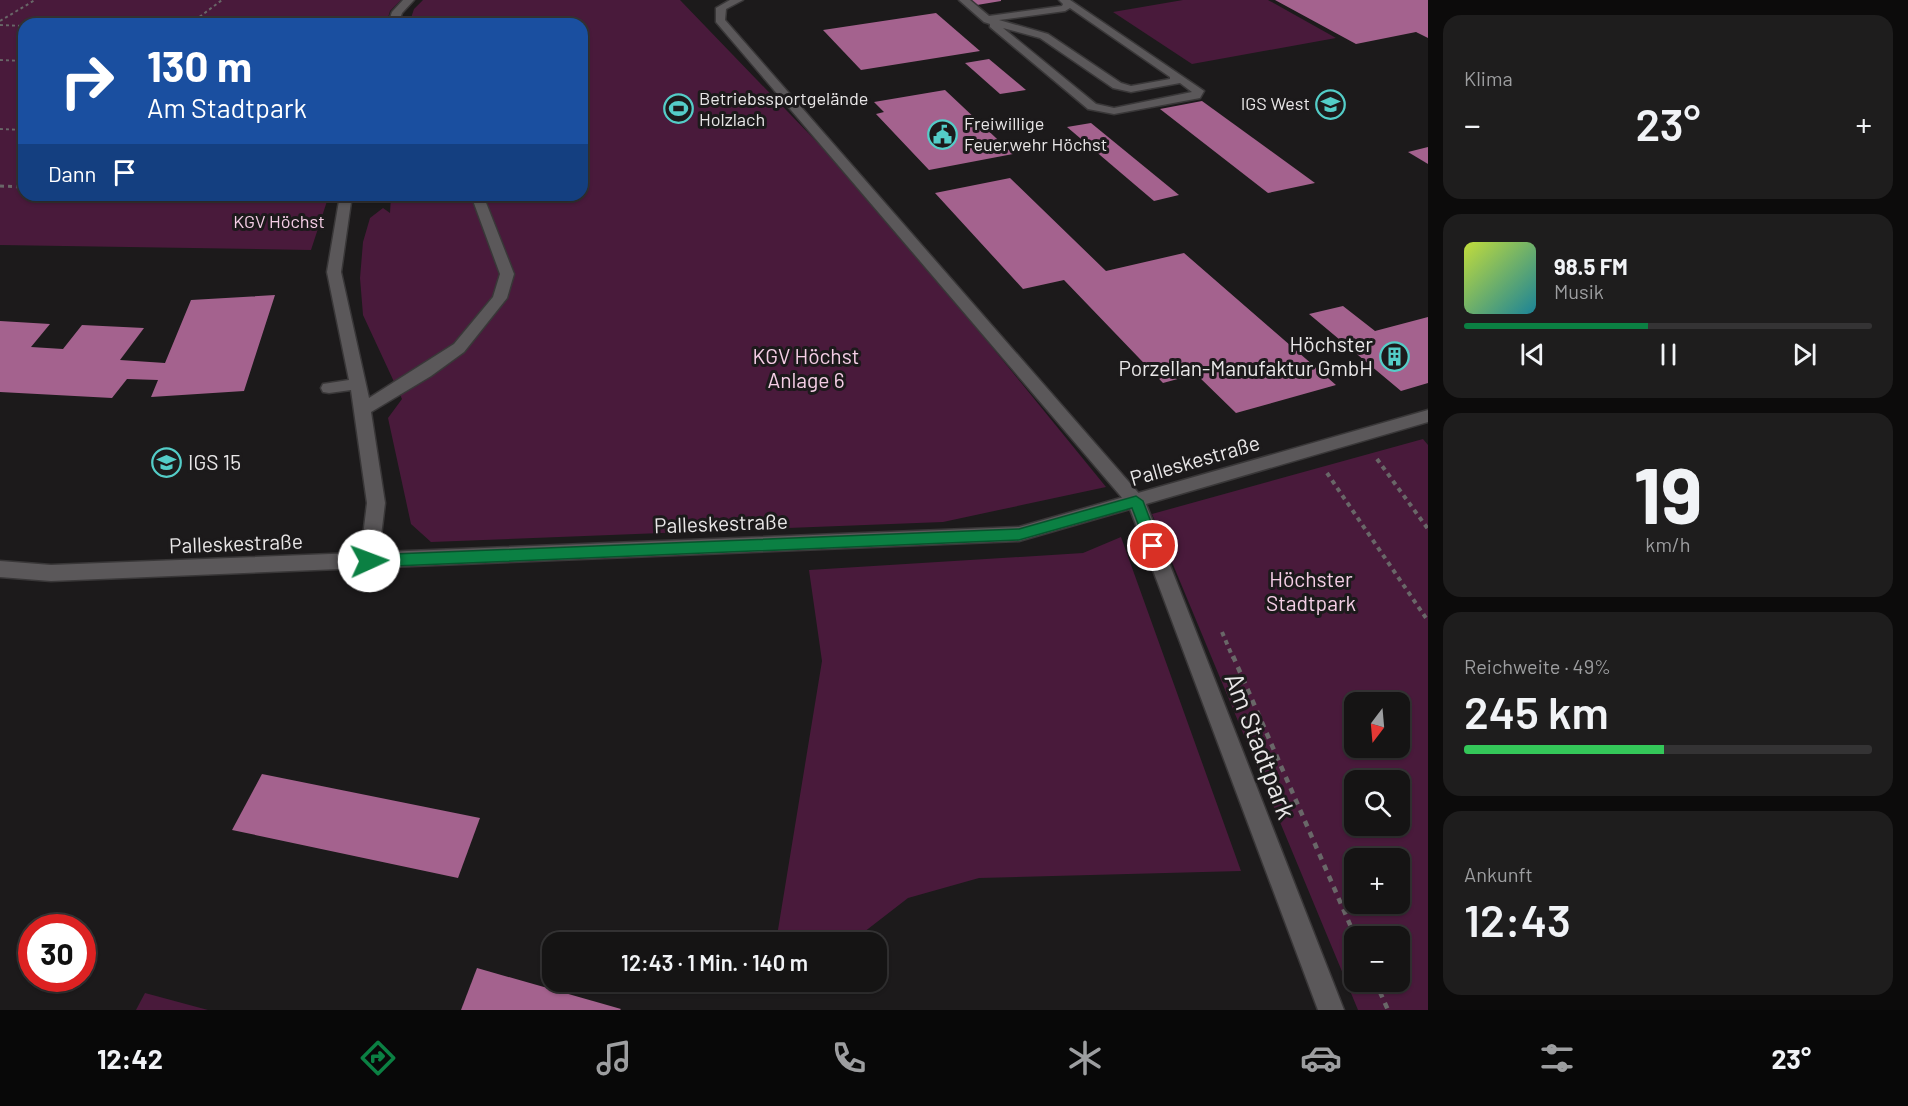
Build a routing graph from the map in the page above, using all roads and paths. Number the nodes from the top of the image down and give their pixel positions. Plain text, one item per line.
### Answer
1 (35, 0) edge
2 (222, 0) edge
3 (409, 0) edge
4 (738, 0) edge
5 (964, 0) edge
6 (1066, 1) edge
7 (198, 18) edge
8 (395, 18) edge
9 (986, 18) junction
10 (0, 23) edge
11 (18, 25) edge
12 (0, 60) edge
13 (18, 61) edge
14 (1176, 76) junction
15 (0, 129) edge
16 (18, 130) edge
17 (0, 186) edge
18 (18, 187) edge
19 (346, 201) edge
20 (479, 201) edge
21 (357, 384) junction
22 (330, 388) dead end
23 (362, 410) junction
24 (1428, 416) edge
25 (1361, 436) junction
26 (1311, 451) junction
27 (1136, 501) junction
28 (1428, 529) edge
29 (369, 561) junction
30 (0, 569) edge
31 (1428, 621) edge
32 (1218, 624) dead end
33 (1352, 926) edge
34 (1380, 992) edge
35 (1331, 1010) edge
36 (1388, 1010) edge

1 - 10 path
2 - 7 path
3 - 8 street
4 - 27 street, Am Stadtpark
5 - 9 street
6 - 9 street
6 - 14 street
9 - 14 street
9 - 14 street
10 - 11 path
12 - 13 path
15 - 16 path
17 - 18 path
19 - 21 street
20 - 23 street
21 - 22 street
21 - 23 street
23 - 29 street
24 - 25 street, Palleskestraße
25 - 26 street, Palleskestraße
25 - 28 path
26 - 27 street, Palleskestraße
26 - 31 path
27 - 29 street, Palleskestraße
27 - 35 street, Am Stadtpark
29 - 30 street, Palleskestraße
32 - 33 path
34 - 36 path

